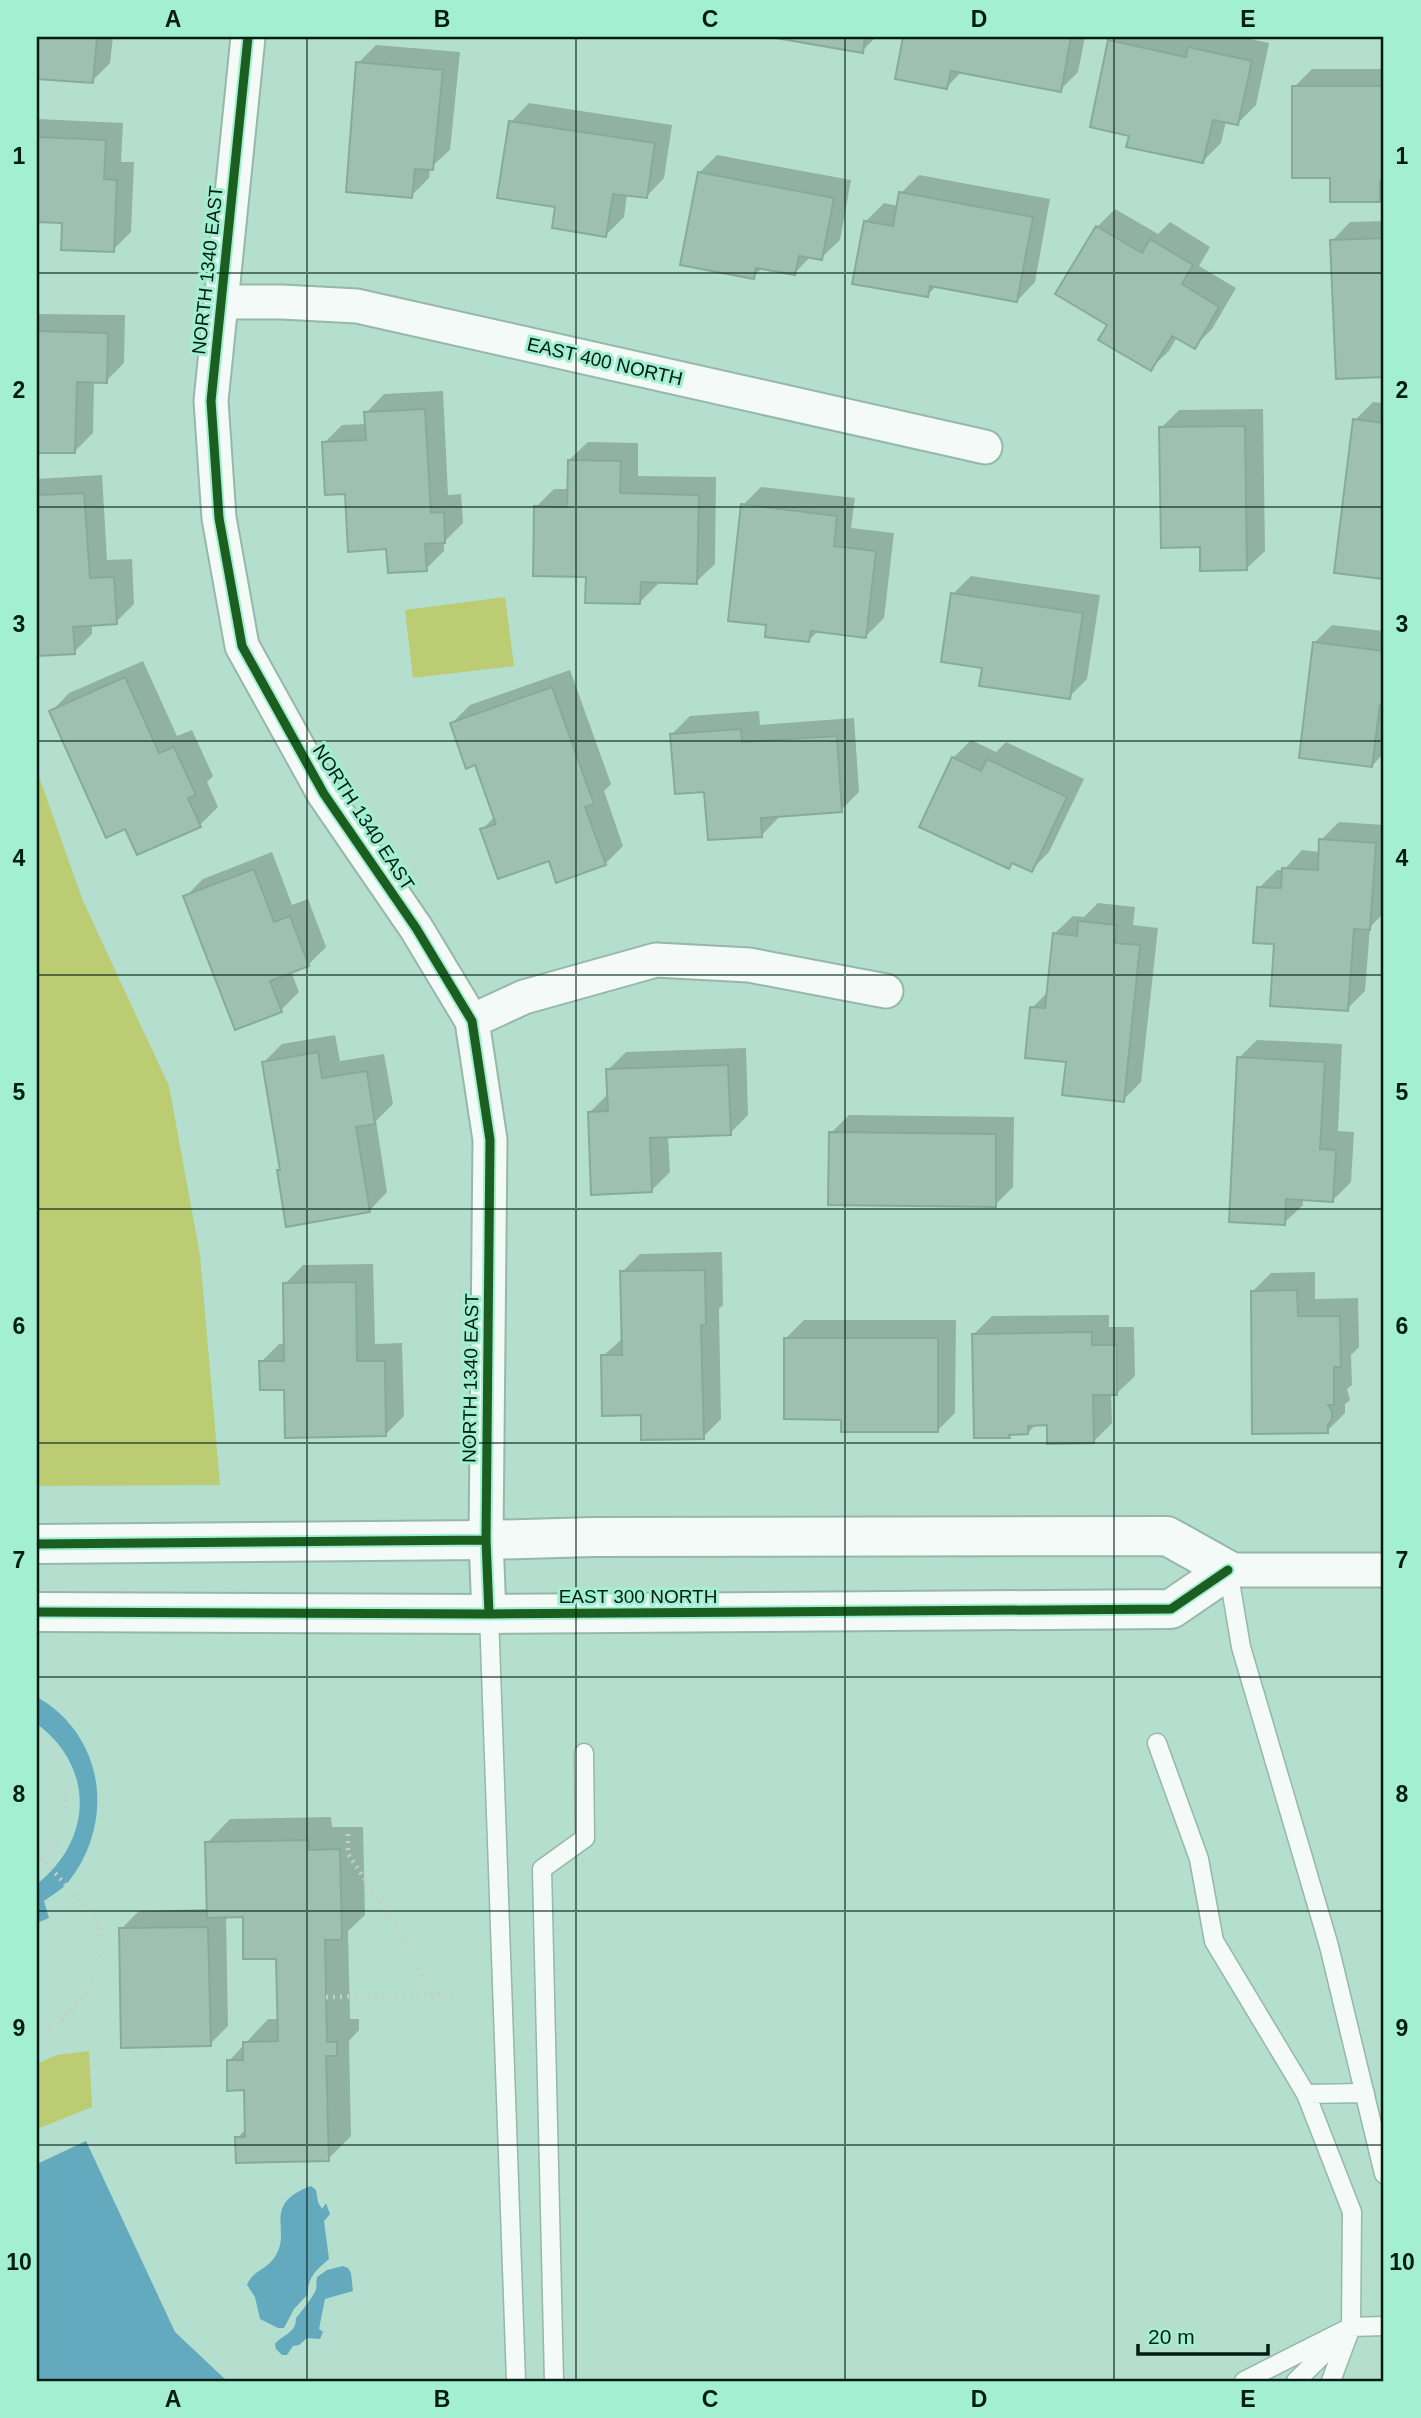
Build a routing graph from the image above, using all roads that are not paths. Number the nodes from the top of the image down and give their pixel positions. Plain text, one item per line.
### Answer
1 (248, 37) edge
2 (222, 302) junction
3 (985, 447) dead end
4 (886, 991) dead end
5 (472, 1021) junction
6 (486, 1540) junction
7 (37, 1544) edge
8 (1228, 1570) junction
9 (1384, 1570) edge
10 (37, 1612) edge
11 (489, 1614) junction
12 (1157, 1742) dead end
13 (584, 1753) dead end
14 (1365, 2093) junction
15 (1306, 2094) junction
16 (1384, 2174) edge
17 (1384, 2326) edge
18 (1351, 2327) junction
19 (516, 2381) edge
20 (554, 2381) edge
21 (1244, 2381) edge
22 (1296, 2381) edge
23 (1331, 2381) edge

1 - 2 street, NORTH 1340 EAST
2 - 3 street, EAST 400 NORTH
2 - 5 street, NORTH 1340 EAST
4 - 5 street
5 - 6 street, NORTH 1340 EAST
6 - 7 street
6 - 8 street
6 - 11 street, NORTH 1340 EAST
8 - 9 street
8 - 11 street, EAST 300 NORTH
8 - 14 lane
10 - 11 street, EAST 300 NORTH
11 - 19 lane
12 - 15 lane
13 - 20 lane
14 - 15 lane
14 - 16 lane
15 - 18 lane
17 - 18 lane
18 - 21 lane
18 - 22 lane
18 - 23 lane

